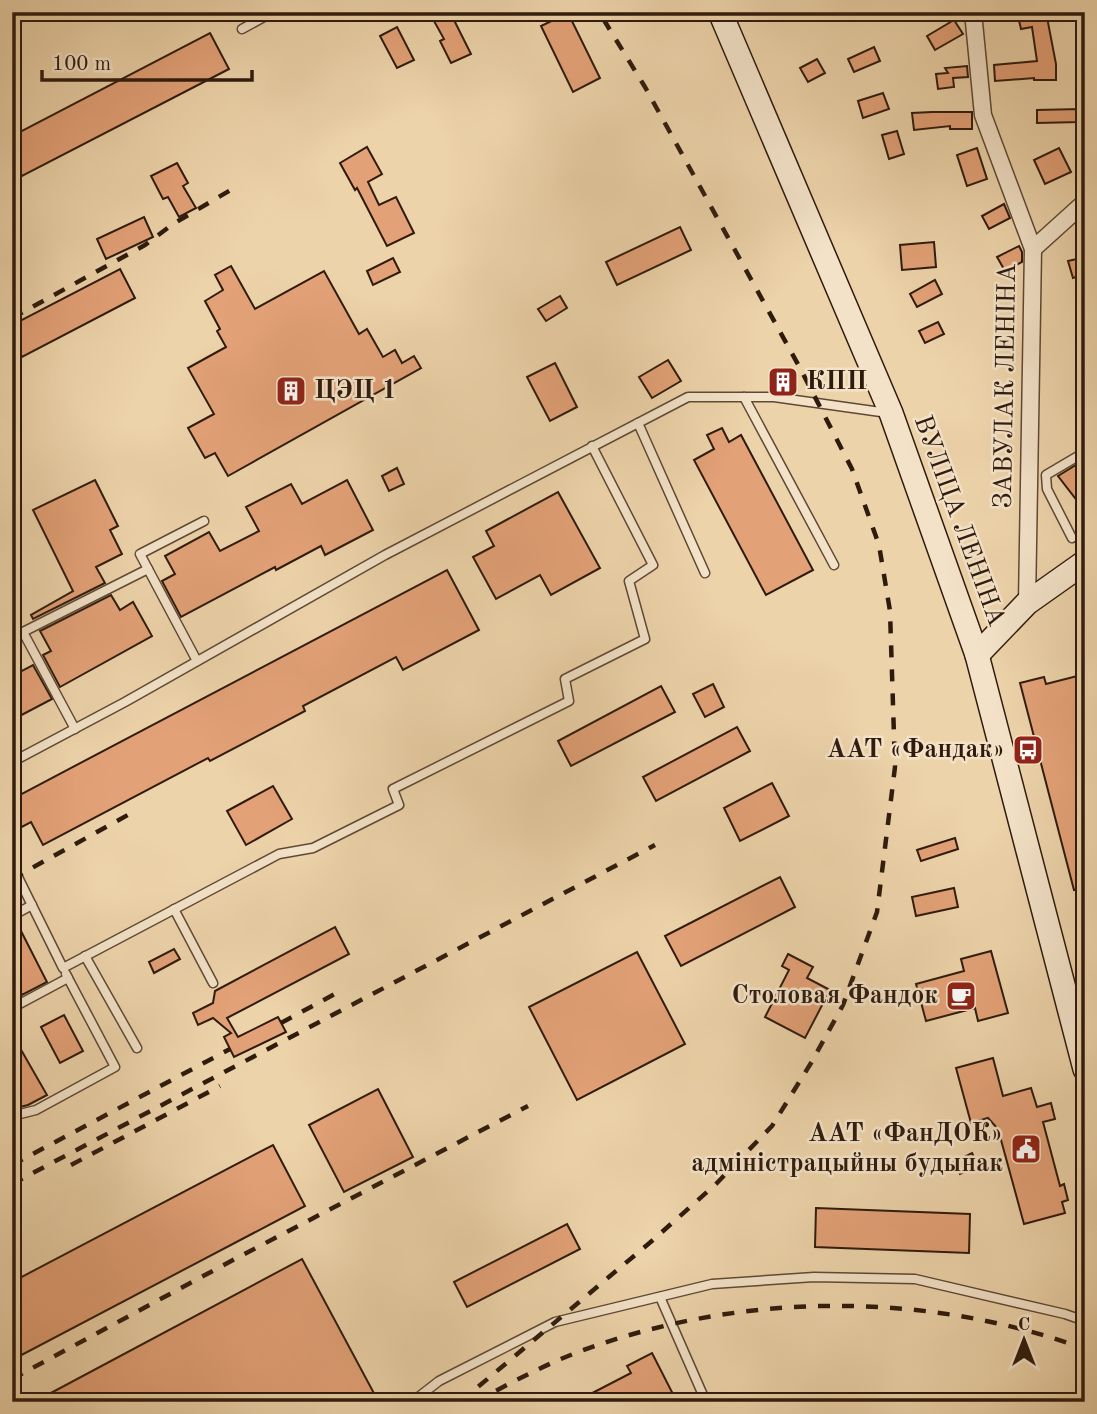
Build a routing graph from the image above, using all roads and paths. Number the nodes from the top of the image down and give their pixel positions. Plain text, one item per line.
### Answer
1 (273, 12) edge
2 (720, 12) edge
3 (973, 12) edge
4 (242, 29) dead end
5 (1085, 202) edge
6 (1033, 249) junction
7 (744, 397) junction
8 (891, 414) junction
9 (638, 423) junction
10 (592, 446) junction
11 (1085, 452) edge
12 (204, 521) dead end
13 (1072, 538) dead end
14 (1085, 562) edge
15 (834, 565) dead end
16 (148, 569) junction
17 (705, 573) dead end
18 (1027, 603) junction
19 (977, 654) junction
20 (197, 661) junction
21 (75, 729) junction
22 (12, 762) edge
23 (12, 865) edge
24 (32, 905) junction
25 (174, 909) junction
26 (12, 916) edge
27 (85, 956) junction
28 (63, 968) junction
29 (68, 978) junction
30 (213, 983) dead end
31 (12, 1007) edge
32 (137, 1048) dead end
33 (1085, 1069) edge
34 (12, 1116) edge
35 (660, 1297) junction
36 (1085, 1321) edge
37 (412, 1402) edge
38 (706, 1402) edge

1 - 4 lane
2 - 8 main road, ВУЛІЦА ЛЕНІНА
3 - 6 street, ЗАВУЛАК ЛЕНІНА
5 - 6 street
6 - 18 street, ЗАВУЛАК ЛЕНІНА
7 - 8 lane
7 - 9 lane
7 - 15 lane
8 - 19 main road, ВУЛІЦА ЛЕНІНА
9 - 10 lane
9 - 17 lane
10 - 20 lane
10 - 25 lane
11 - 13 lane
12 - 16 lane
14 - 18 main road
16 - 20 lane
16 - 21 lane
18 - 19 main road
19 - 33 main road, ВУЛІЦА ЛЕНІНА
20 - 21 lane
21 - 22 lane
23 - 24 lane
24 - 26 lane
24 - 28 lane
25 - 27 lane
25 - 30 lane
27 - 28 lane
27 - 32 lane
28 - 29 lane
29 - 31 lane
29 - 34 lane
35 - 36 lane
35 - 37 lane
35 - 38 lane

